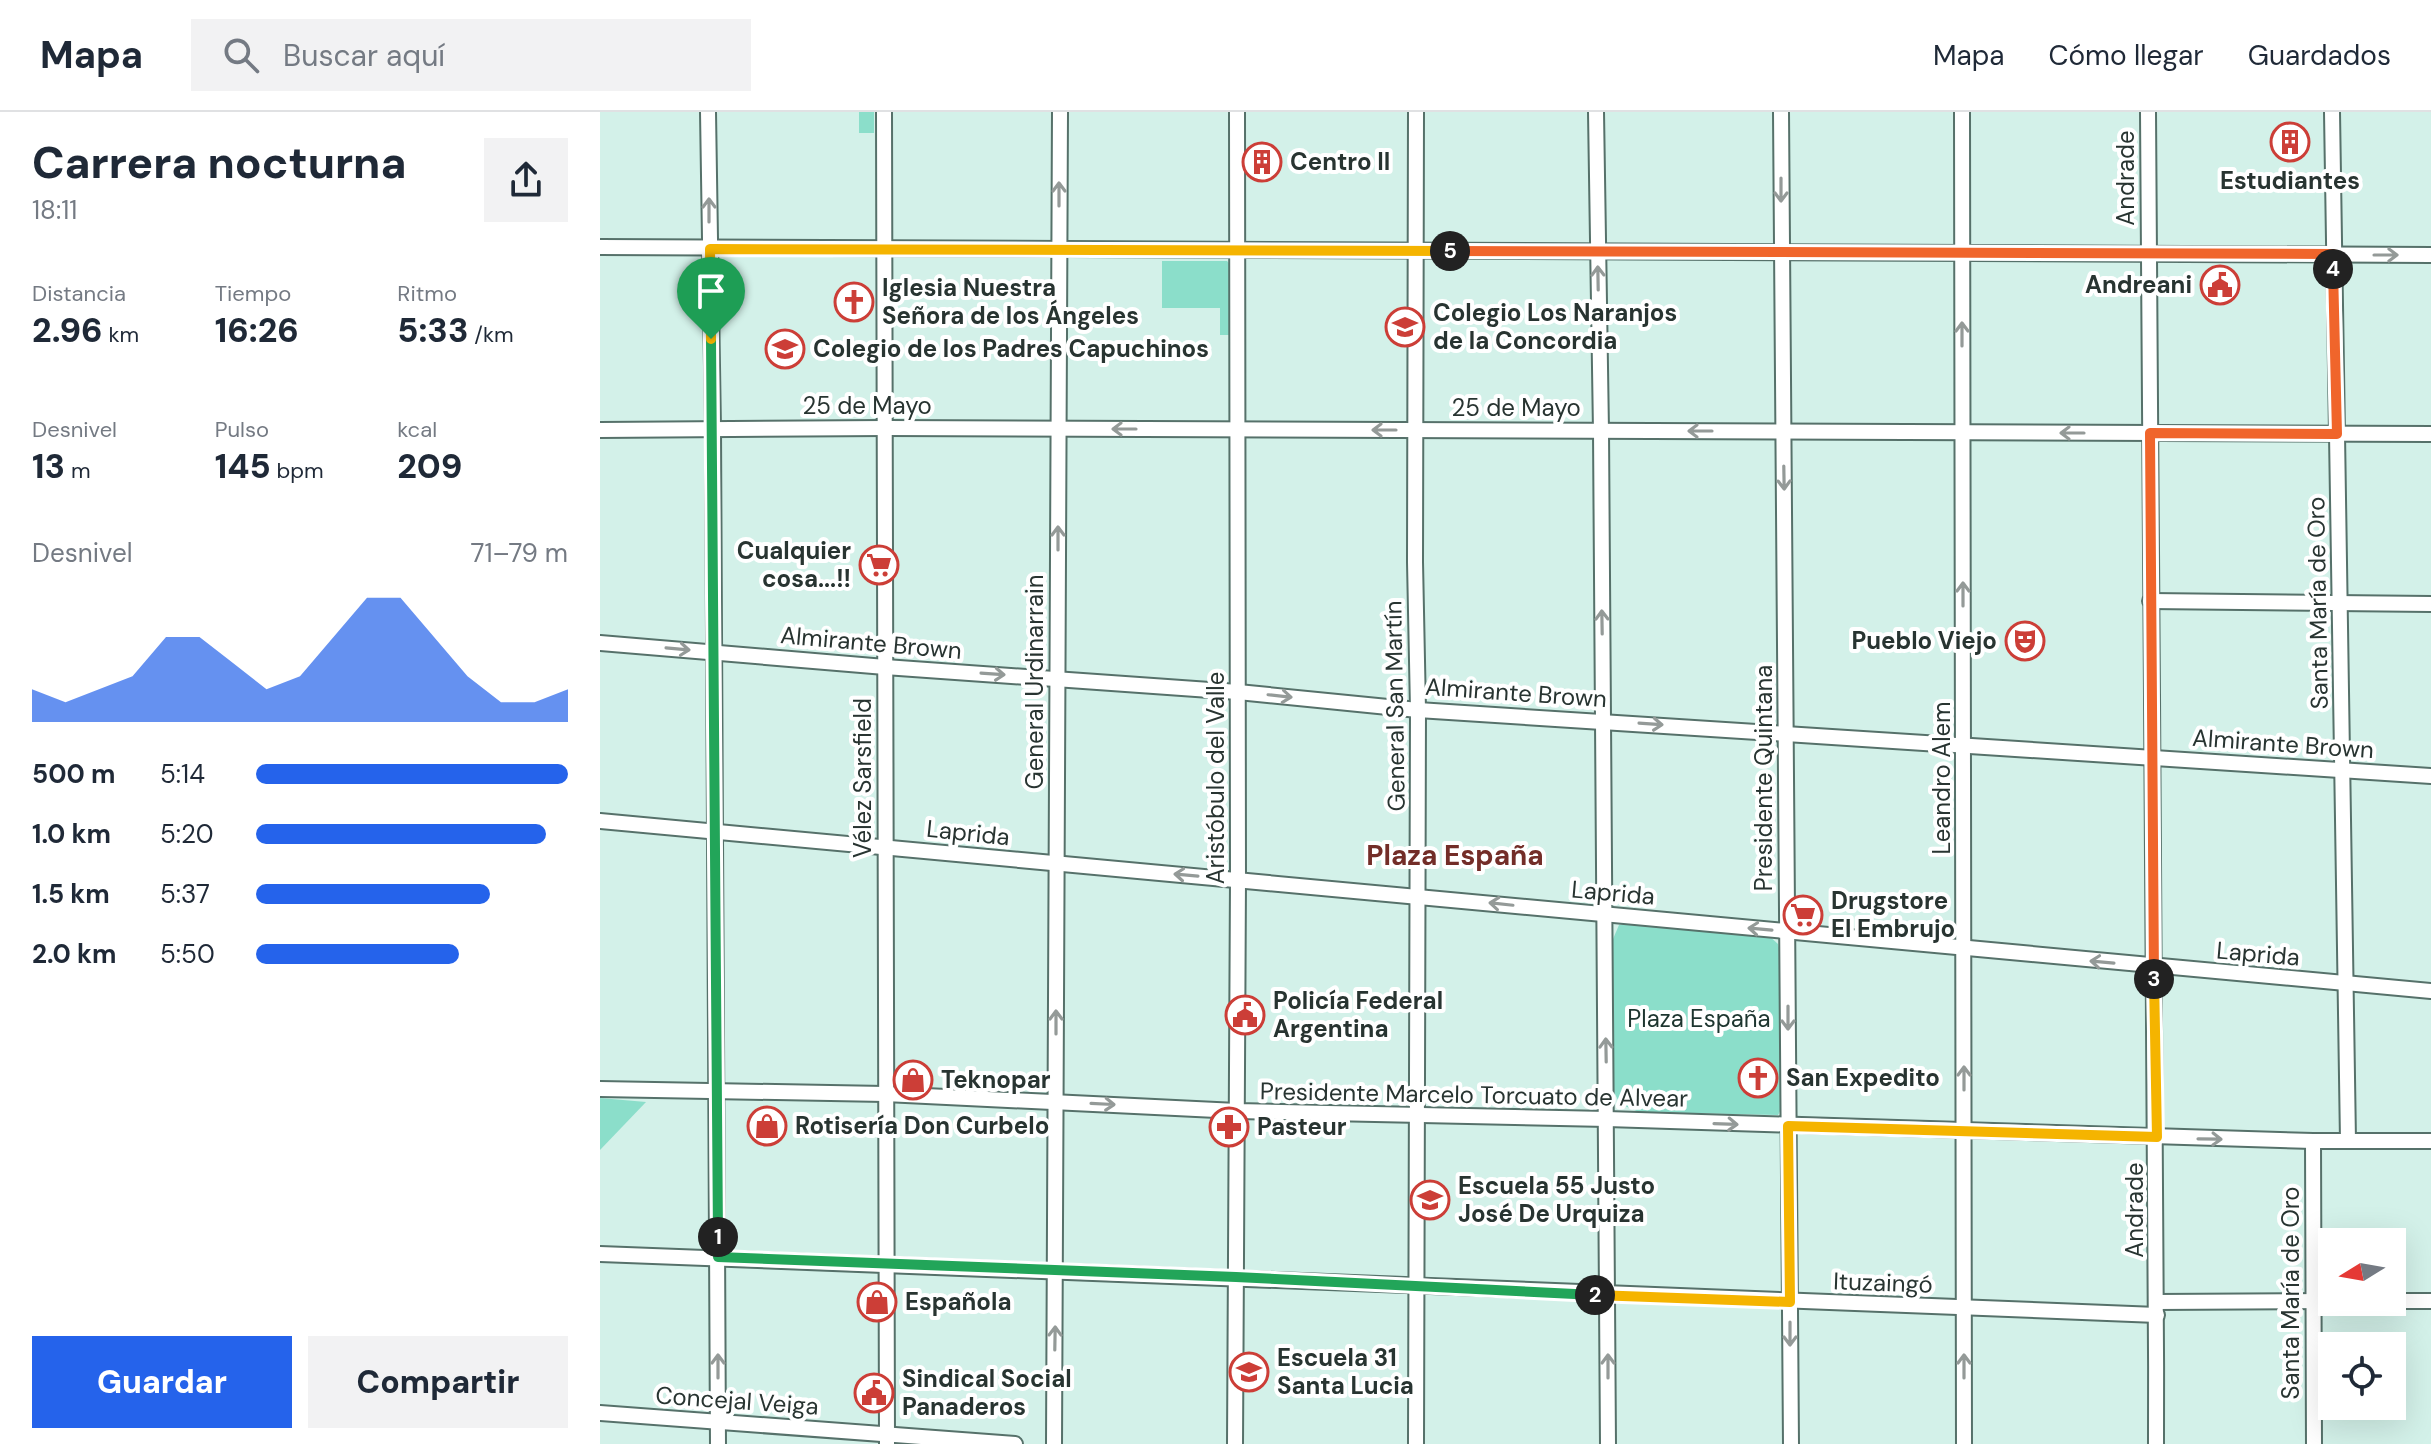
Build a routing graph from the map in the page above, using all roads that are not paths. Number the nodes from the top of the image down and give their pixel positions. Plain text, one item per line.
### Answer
1 (708, 112) edge
2 (884, 112) edge
3 (1060, 112) edge
4 (1237, 112) edge
5 (1416, 112) edge
6 (1596, 112) edge
7 (1781, 112) edge
8 (1962, 112) edge
9 (2148, 112) edge
10 (2332, 112) edge
11 (600, 247) edge
12 (710, 249) junction
13 (885, 249) junction
14 (1059, 249) junction
15 (1237, 249) junction
16 (1416, 251) junction
17 (1598, 251) junction
18 (1782, 252) junction
19 (1962, 252) junction
20 (2148, 253) junction
21 (2333, 254) junction
22 (2431, 255) edge
23 (886, 428) junction
24 (1058, 428) junction
25 (713, 429) junction
26 (1238, 429) junction
27 (600, 430) edge
28 (1415, 430) junction
29 (1601, 431) junction
30 (1784, 432) junction
31 (1962, 432) junction
32 (2150, 433) junction
33 (2337, 434) junction
34 (2431, 434) edge
35 (2150, 601) junction
36 (2340, 603) junction
37 (2431, 604) edge
38 (600, 643) edge
39 (712, 652) junction
40 (885, 667) junction
41 (1057, 678) junction
42 (1238, 692) junction
43 (1418, 710) junction
44 (1603, 721) junction
45 (1785, 733) junction
46 (1964, 744) junction
47 (2152, 756) junction
48 (2343, 770) junction
49 (2431, 776) edge
50 (600, 821) edge
51 (714, 833) junction
52 (885, 846) junction
53 (1057, 864) junction
54 (1238, 880) junction
55 (1418, 896) junction
56 (1605, 914) junction
57 (1787, 931) junction
58 (1964, 949) junction
59 (2153, 966) junction
60 (2347, 984) junction
61 (2431, 991) edge
62 (600, 1089) edge
63 (716, 1092) junction
64 (885, 1094) junction
65 (1055, 1101) junction
66 (1237, 1111) junction
67 (1415, 1116) junction
68 (1607, 1119) junction
69 (1788, 1126) junction
70 (1964, 1131) junction
71 (2157, 1137) junction
72 (2313, 1141) junction
73 (2348, 1141) junction
74 (2431, 1141) edge
75 (600, 1254) edge
76 (718, 1257) junction
77 (887, 1265) junction
78 (1056, 1270) junction
79 (1236, 1277) junction
80 (1416, 1286) junction
81 (1608, 1295) junction
82 (2313, 1301) junction
83 (2318, 1301) edge
84 (2406, 1301) edge
85 (2431, 1301) edge
86 (1790, 1302) junction
87 (1964, 1308) junction
88 (2156, 1309) junction
89 (600, 1413) edge
90 (718, 1421) junction
91 (887, 1439) edge
92 (718, 1444) edge
93 (1015, 1444) edge
94 (1054, 1444) edge
95 (1235, 1444) edge
96 (1416, 1444) edge
97 (1608, 1444) edge
98 (1791, 1444) edge
99 (1964, 1444) edge
100 (2156, 1444) edge
101 (2314, 1444) edge

12 -> 1 street
2 - 13 street, Vélez Sarsfield
14 -> 3 street, General Urdinarrain
4 - 15 street, Aristóbulo del Valle
5 - 16 street, General San Martín
6 - 17 street
7 -> 18 street, Presidente Quintana
8 - 19 street, Leandro Alem
9 - 20 street, Andrade
10 - 21 street, Santa María de Oro
11 - 12 street
12 - 13 street
12 - 25 street
13 - 14 street
13 - 23 street, Vélez Sarsfield
14 - 15 street
14 - 24 street, General Urdinarrain
15 - 16 street
15 - 26 street, Aristóbulo del Valle
16 - 17 street
16 - 28 street, General San Martín
17 - 18 street
29 -> 17 street
18 - 19 street
18 - 30 street, Presidente Quintana
19 - 20 street
31 -> 19 street, Leandro Alem
20 - 21 street
20 - 32 street, Andrade
21 -> 22 street
21 - 33 street, Santa María de Oro
23 - 24 street, 25 de Mayo
23 - 25 street, 25 de Mayo
23 - 40 street, Vélez Sarsfield
26 -> 24 street, 25 de Mayo
41 -> 24 street, General Urdinarrain
25 - 27 street, 25 de Mayo
25 - 39 street
28 -> 26 street, 25 de Mayo
26 - 42 street, Aristóbulo del Valle
28 - 29 street, 25 de Mayo
28 - 43 street, General San Martín
30 -> 29 street, 25 de Mayo
44 -> 29 street
30 - 31 street, 25 de Mayo
30 -> 45 street, Presidente Quintana
32 -> 31 street, 25 de Mayo
46 -> 31 street, Leandro Alem
32 - 33 street, 25 de Mayo
32 - 35 street, Andrade
33 - 34 street, 25 de Mayo
33 - 36 street, Santa María de Oro
35 - 36 street
35 - 47 street, Andrade
36 - 37 street
36 - 48 street, Santa María de Oro
38 -> 39 street, Almirante Brown
39 - 40 street, Almirante Brown
39 - 51 street
40 -> 41 street, Almirante Brown
40 - 52 street, Vélez Sarsfield
41 - 42 street, Almirante Brown
41 - 53 street, General Urdinarrain
42 -> 43 street, Almirante Brown
42 - 54 street, Aristóbulo del Valle
43 - 44 street, Almirante Brown
43 - 55 street, General San Martín
44 -> 45 street, Almirante Brown
44 - 56 street
45 - 46 street, Almirante Brown
45 - 57 street, Presidente Quintana
46 - 47 street, Almirante Brown
46 - 58 street, Leandro Alem
47 - 48 street, Almirante Brown
47 - 59 street, Andrade
48 - 49 street, Almirante Brown
48 - 60 street, Santa María de Oro
50 - 51 street, Laprida
51 - 52 street, Laprida
51 - 63 street
52 - 53 street, Laprida
52 - 64 street, Vélez Sarsfield
54 -> 53 street, Laprida
65 -> 53 street, General Urdinarrain
54 - 55 street, Laprida
54 - 66 street, Aristóbulo del Valle
56 -> 55 street, Laprida
55 - 67 street, General San Martín
57 -> 56 street, Laprida
68 -> 56 street
57 - 58 street, Laprida
57 -> 69 street, Presidente Quintana
59 -> 58 street, Laprida
70 -> 58 street, Leandro Alem
59 - 60 street, Laprida
59 - 71 street, Andrade
60 - 61 street, Laprida
60 - 73 street, Santa María de Oro
62 - 63 street, Presidente Marcelo Torcuato de Alvear
63 - 64 street, Presidente Marcelo Torcuato de Alvear
63 - 76 street
64 - 65 street, Presidente Marcelo Torcuato de Alvear
64 - 77 street, Vélez Sarsfield
65 -> 66 street, Presidente Marcelo Torcuato de Alvear
65 - 78 street, General Urdinarrain
66 - 67 street, Presidente Marcelo Torcuato de Alvear
66 - 79 street, Aristóbulo del Valle
67 - 68 street, Presidente Marcelo Torcuato de Alvear
67 - 80 street, General San Martín
68 -> 69 street, Presidente Marcelo Torcuato de Alvear
68 - 81 street
69 - 70 street, Presidente Marcelo Torcuato de Alvear
69 - 86 street, Presidente Quintana
70 - 71 street, Presidente Marcelo Torcuato de Alvear
70 - 87 street, Leandro Alem
71 -> 72 street, Presidente Marcelo Torcuato de Alvear
71 - 88 street, Andrade
72 - 73 street, Presidente Marcelo Torcuato de Alvear
72 - 82 street, Santa María de Oro
73 - 74 street, Presidente Marcelo Torcuato de Alvear
75 - 76 street, Ituzaingó
76 - 77 street, Ituzaingó
90 -> 76 street
77 - 78 street, Ituzaingó
77 - 91 street, Vélez Sarsfield
78 - 79 street, Ituzaingó
94 -> 78 street, General Urdinarrain
79 - 80 street, Ituzaingó
79 - 95 street, Aristóbulo del Valle
80 - 81 street, Ituzaingó
80 - 96 street, General San Martín
81 - 86 street, Ituzaingó
97 -> 81 street
82 - 83 street, Ituzaingó
82 - 88 street, Ituzaingó
82 - 101 street, Santa María de Oro
84 - 85 street
86 - 87 street, Ituzaingó
86 -> 98 street, Presidente Quintana
87 - 88 street, Ituzaingó
99 -> 87 street, Leandro Alem
88 - 100 street, Andrade
89 - 90 street, Concejal Veiga
90 - 91 street, Concejal Veiga
90 - 92 street
91 - 93 street, Concejal Veiga

